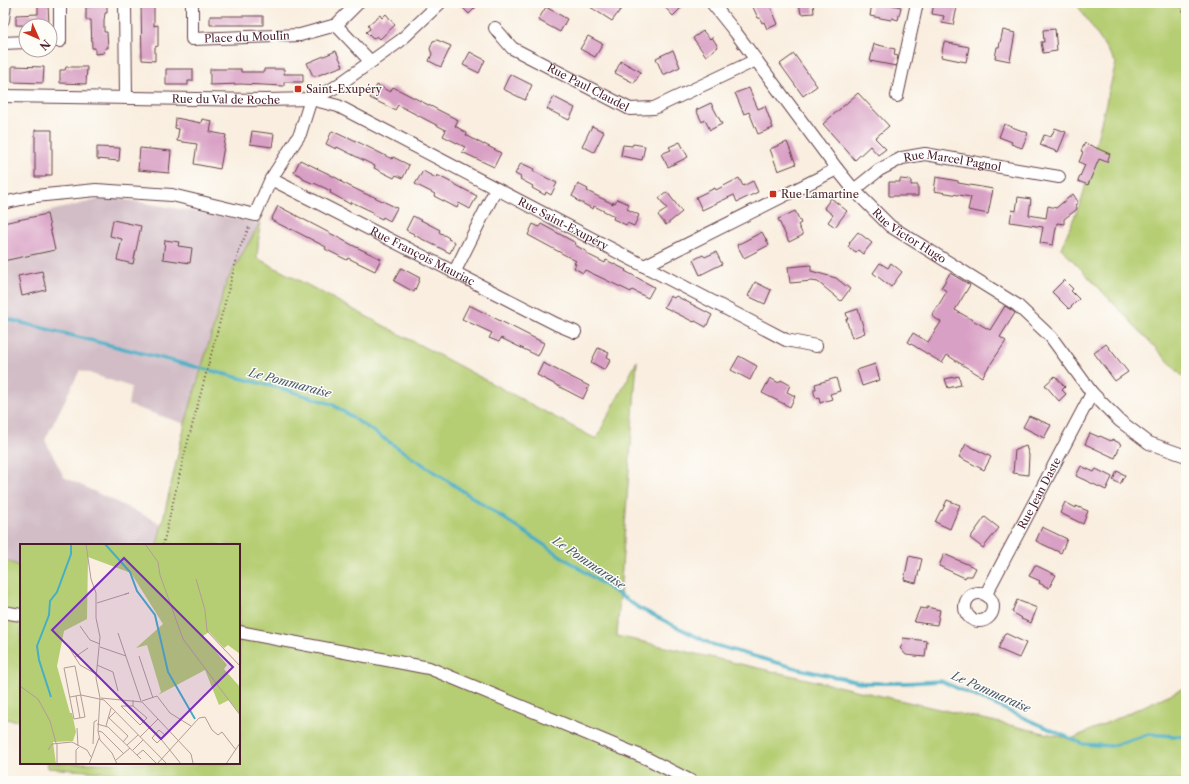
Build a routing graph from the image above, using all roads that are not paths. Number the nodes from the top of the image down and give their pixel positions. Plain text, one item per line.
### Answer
1 (5, 3) edge
2 (60, 3) edge
3 (125, 3) edge
4 (192, 3) edge
5 (358, 3) edge
6 (440, 3) edge
7 (712, 3) edge
8 (917, 3) edge
9 (3, 20) edge
10 (336, 25) junction
11 (495, 28) dead end
12 (58, 41) edge
13 (18, 42) edge
14 (3, 43) edge
15 (756, 60) junction
16 (371, 62) junction
17 (3, 96) edge
18 (897, 96) dead end
19 (126, 98) junction
20 (311, 99) junction
21 (836, 170) junction
22 (1059, 177) dead end
23 (271, 179) junction
24 (496, 189) junction
25 (854, 190) junction
26 (3, 203) edge
27 (644, 266) junction
28 (454, 273) junction
29 (575, 332) dead end
30 (816, 346) dead end
31 (1092, 393) junction
32 (1186, 456) edge
33 (986, 594) dead end
34 (3, 612) edge
35 (20, 615) edge
36 (240, 632) edge
37 (691, 781) edge

1 - 9 street
2 - 12 street
3 - 19 street
4 - 10 street, Place du Moulin
5 - 10 street, Place du Moulin
6 - 16 street, Rue du Val de Roche
7 - 15 street, Rue Victor Hugo
8 - 18 street
10 - 16 street
11 - 15 street, Rue Paul Claudel
13 - 14 street
15 - 21 street, Rue Victor Hugo
16 - 20 street, Rue du Val de Roche
17 - 19 street, Rue du Val de Roche
19 - 20 street, Rue du Val de Roche
20 - 23 street
20 - 24 street, Rue Saint-Exupéry
21 - 25 street, Rue Victor Hugo
21 - 27 street
22 - 25 street, Rue Marcel Pagnol
23 - 26 street
23 - 28 street, Rue François Mauriac
24 - 27 street, Rue Saint-Exupéry
24 - 28 street
25 - 31 street, Rue Victor Hugo
27 - 30 street, Rue Saint-Exupéry
28 - 29 street, Rue François Mauriac
31 - 32 street, Rue Victor Hugo
31 - 33 street, Rue Jean Daste
34 - 35 street
36 - 37 street

